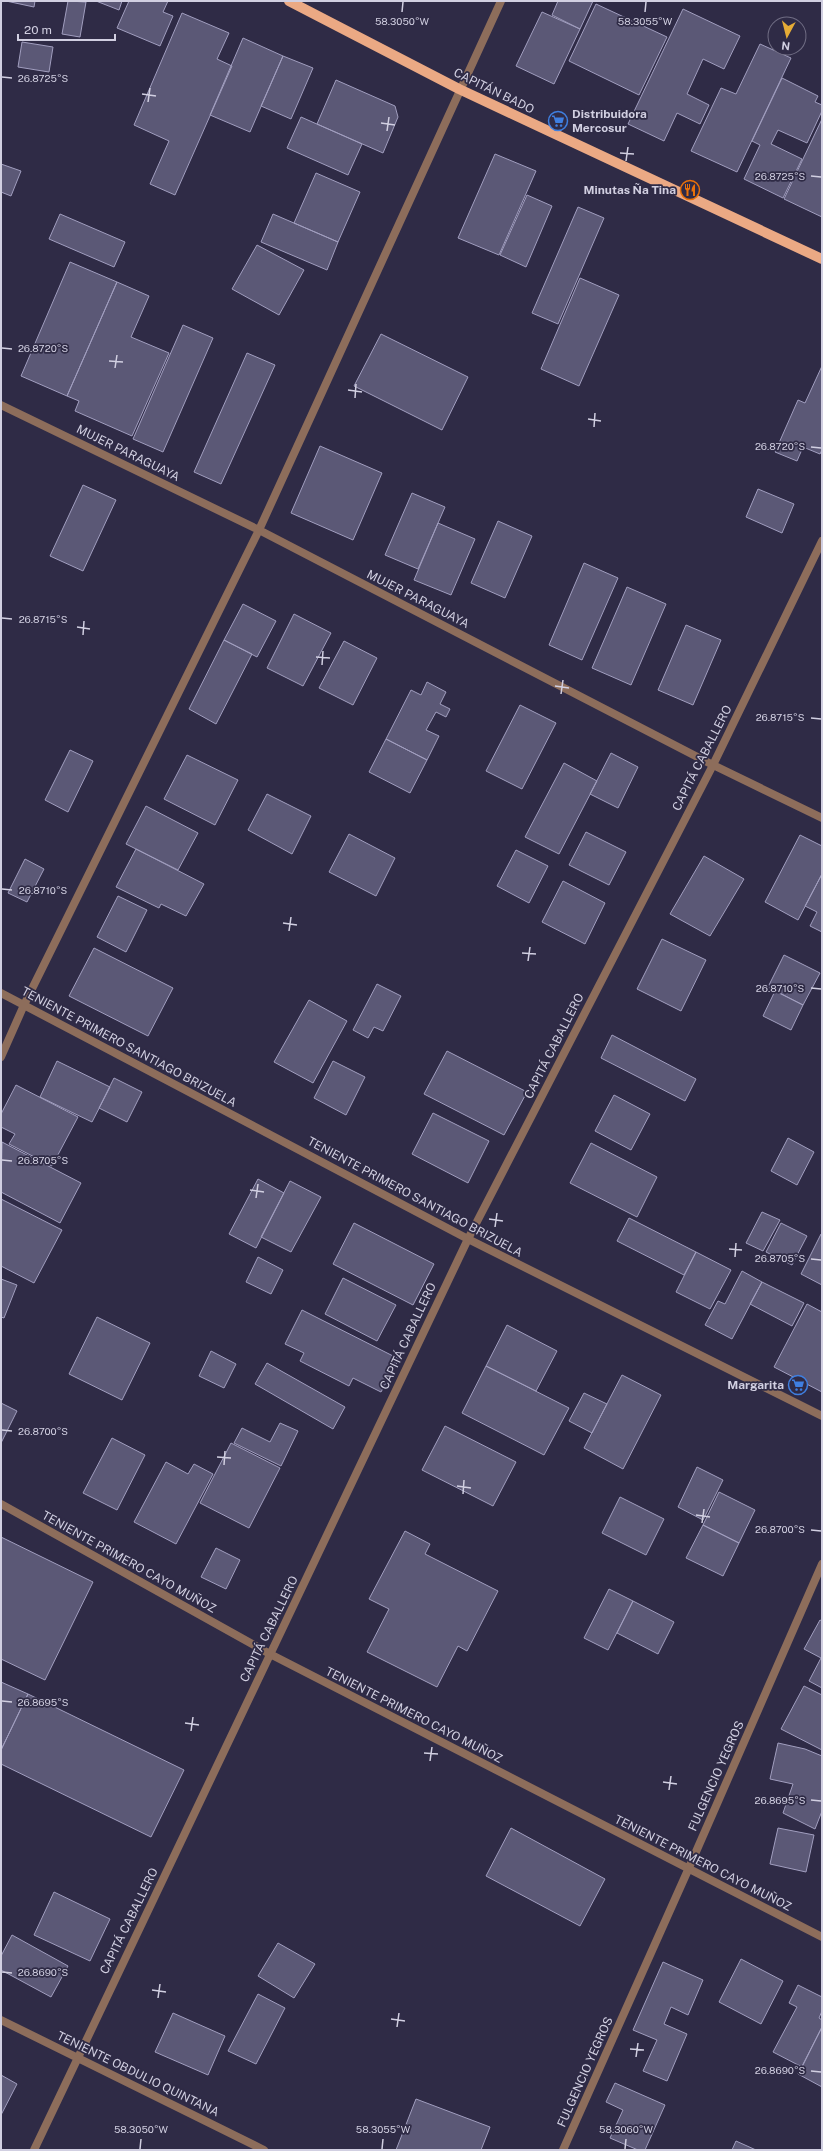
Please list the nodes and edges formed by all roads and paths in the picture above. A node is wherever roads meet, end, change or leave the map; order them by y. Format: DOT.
graph roads {
  1 [pos="289,1"];
  2 [pos="501,1"];
  3 [pos="459,89"];
  4 [pos="822,259"];
  5 [pos="1,405"];
  6 [pos="259,530"];
  7 [pos="822,541"];
  8 [pos="713,764"];
  9 [pos="822,818"];
  10 [pos="1,994"];
  11 [pos="24,1005"];
  12 [pos="1,1057"];
  13 [pos="468,1240"];
  14 [pos="822,1416"];
  15 [pos="1,1504"];
  16 [pos="822,1564"];
  17 [pos="270,1654"];
  18 [pos="688,1870"];
  19 [pos="822,1937"];
  20 [pos="1,2020"];
  21 [pos="77,2058"];
  22 [pos="34,2150"];
  23 [pos="264,2150"];
  24 [pos="563,2150"];
  1 -- 3 [label="main road, CAPITÁN BADO"];
  2 -- 3 [label="street"];
  3 -- 4 [label="main road, CAPITÁN BADO"];
  3 -- 6 [label="street"];
  5 -- 6 [label="street, MUJER PARAGUAYA"];
  6 -- 8 [label="street, MUJER PARAGUAYA"];
  6 -- 11 [label="street"];
  7 -- 8 [label="street, CAPITÁ CABALLERO"];
  8 -- 9 [label="street, MUJER PARAGUAYA"];
  8 -- 13 [label="street, CAPITÁ CABALLERO"];
  10 -- 11 [label="street, TENIENTE PRIMERO SANTIAGO BRIZUELA"];
  11 -- 12 [label="street"];
  11 -- 13 [label="street, TENIENTE PRIMERO SANTIAGO BRIZUELA"];
  13 -- 14 [label="street, TENIENTE PRIMERO SANTIAGO BRIZUELA"];
  13 -- 17 [label="street, CAPITÁ CABALLERO"];
  15 -- 17 [label="street, TENIENTE PRIMERO CAYO MUÑOZ"];
  16 -- 18 [label="street, FULGENCIO YEGROS"];
  17 -- 18 [label="street, TENIENTE PRIMERO CAYO MUÑOZ"];
  17 -- 21 [label="street, CAPITÁ CABALLERO"];
  18 -- 19 [label="street, TENIENTE PRIMERO CAYO MUÑOZ"];
  18 -- 24 [label="street, FULGENCIO YEGROS"];
  20 -- 21 [label="street, TENIENTE OBDULIO QUINTANA"];
  21 -- 22 [label="street, CAPITÁ CABALLERO"];
  21 -- 23 [label="street, TENIENTE OBDULIO QUINTANA"];
}
